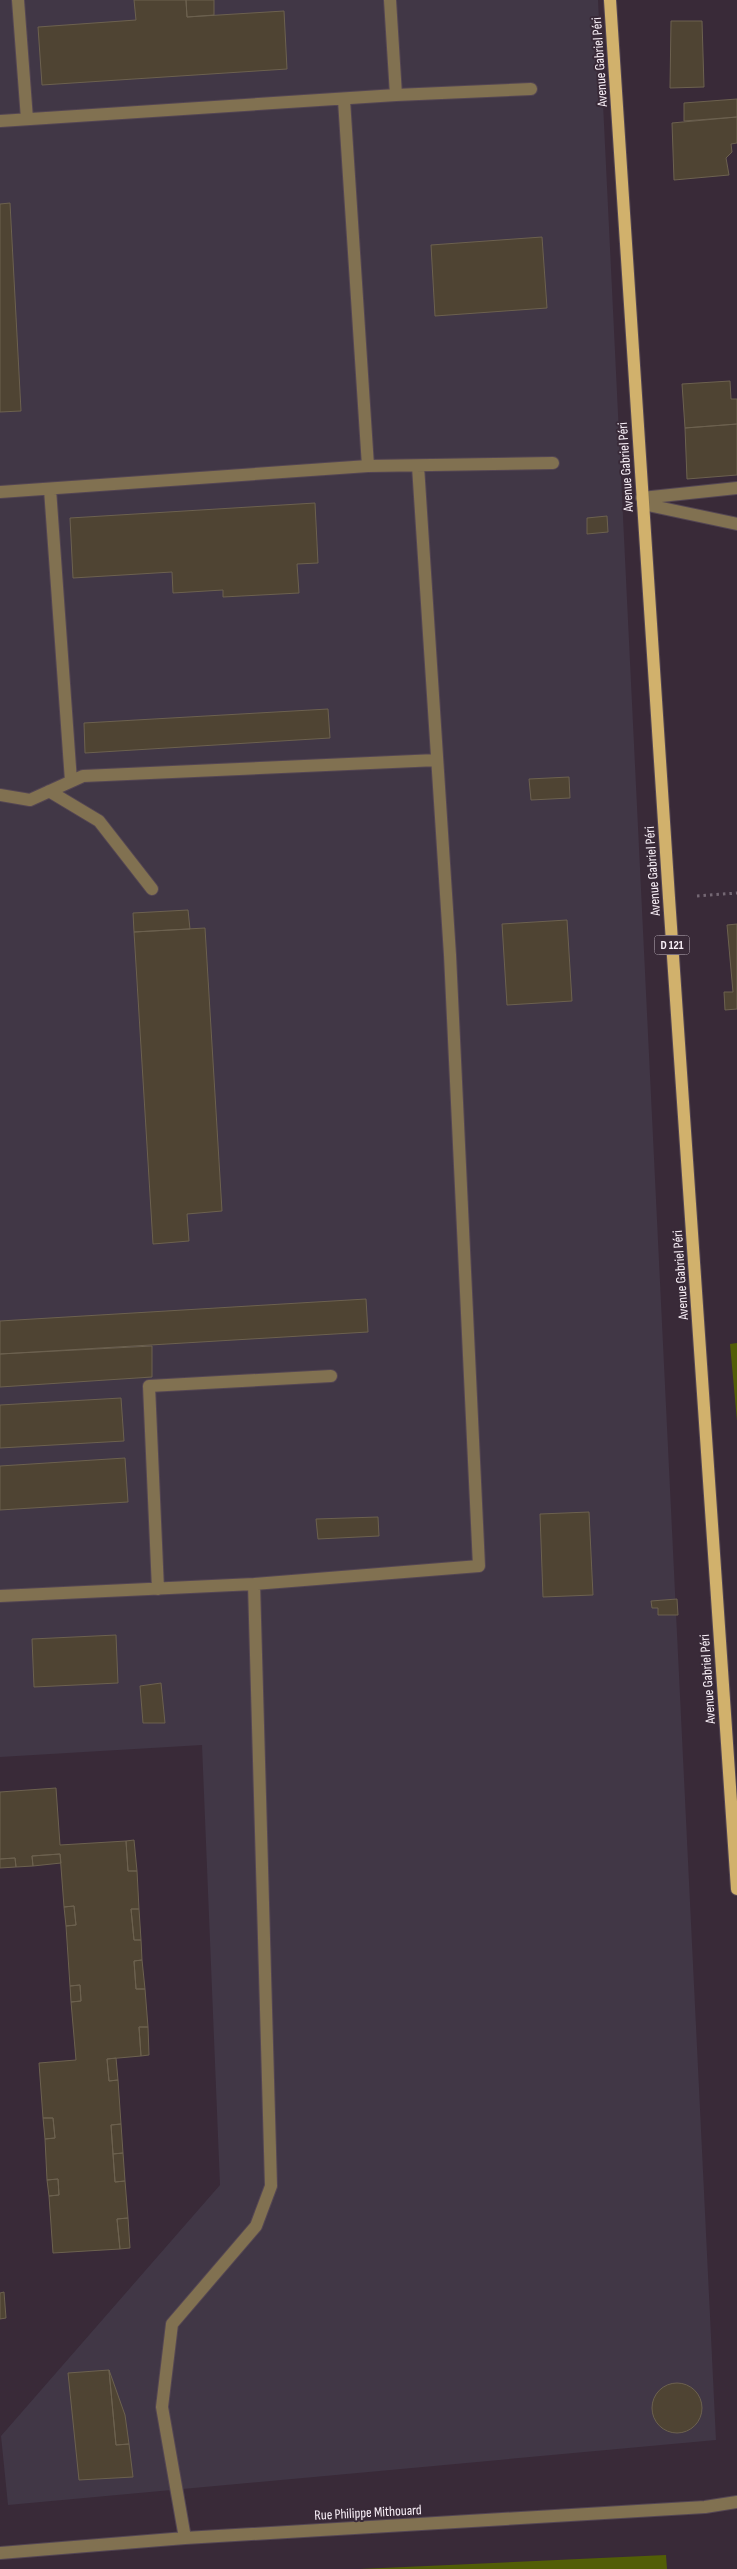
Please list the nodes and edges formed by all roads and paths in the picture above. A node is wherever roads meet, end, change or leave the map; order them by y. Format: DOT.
graph roads {
  1 [pos="18,0"];
  2 [pos="390,0"];
  3 [pos="610,0"];
  4 [pos="531,89"];
  5 [pos="396,95"];
  6 [pos="344,100"];
  7 [pos="27,119"];
  8 [pos="0,121"];
  9 [pos="553,463"];
  10 [pos="368,466"];
  11 [pos="418,466"];
  12 [pos="50,488"];
  13 [pos="737,488"];
  14 [pos="0,492"];
  15 [pos="643,501"];
  16 [pos="737,524"];
  17 [pos="437,760"];
  18 [pos="71,781"];
  19 [pos="48,791"];
  20 [pos="0,795"];
  21 [pos="152,889"];
  22 [pos="737,893"];
  23 [pos="669,898"];
  24 [pos="331,1376"];
  25 [pos="254,1584"];
  26 [pos="158,1589"];
  27 [pos="0,1596"];
  28 [pos="737,1889"];
  29 [pos="737,2502"];
  30 [pos="185,2538"];
  31 [pos="0,2553"];
  1 -- 7 [label="street"];
  2 -- 5 [label="street"];
  3 -- 15 [label="main road, Avenue Gabriel Péri / D 121"];
  4 -- 5 [label="street"];
  5 -- 6 [label="street"];
  6 -- 7 [label="street"];
  6 -- 10 [label="street"];
  7 -- 8 [label="street"];
  9 -- 11 [label="street"];
  10 -- 11 [label="street"];
  10 -- 12 [label="street"];
  11 -- 17 [label="street"];
  12 -- 14 [label="street"];
  12 -- 18 [label="street"];
  13 -- 15 [label="street"];
  15 -- 16 [label="street"];
  15 -- 23 [label="main road, Avenue Gabriel Péri / D 121"];
  17 -- 18 [label="street"];
  17 -- 25 [label="street"];
  18 -- 19 [label="street"];
  19 -- 20 [label="street"];
  19 -- 21 [label="street"];
  22 -- 23 [label="path"];
  23 -- 28 [label="main road, Avenue Gabriel Péri / D 121"];
  24 -- 26 [label="street"];
  25 -- 26 [label="street"];
  25 -- 30 [label="street"];
  26 -- 27 [label="street"];
  29 -- 30 [label="street, Rue Philippe Mithouard"];
  30 -- 31 [label="street, Rue Philippe Mithouard"];
}
